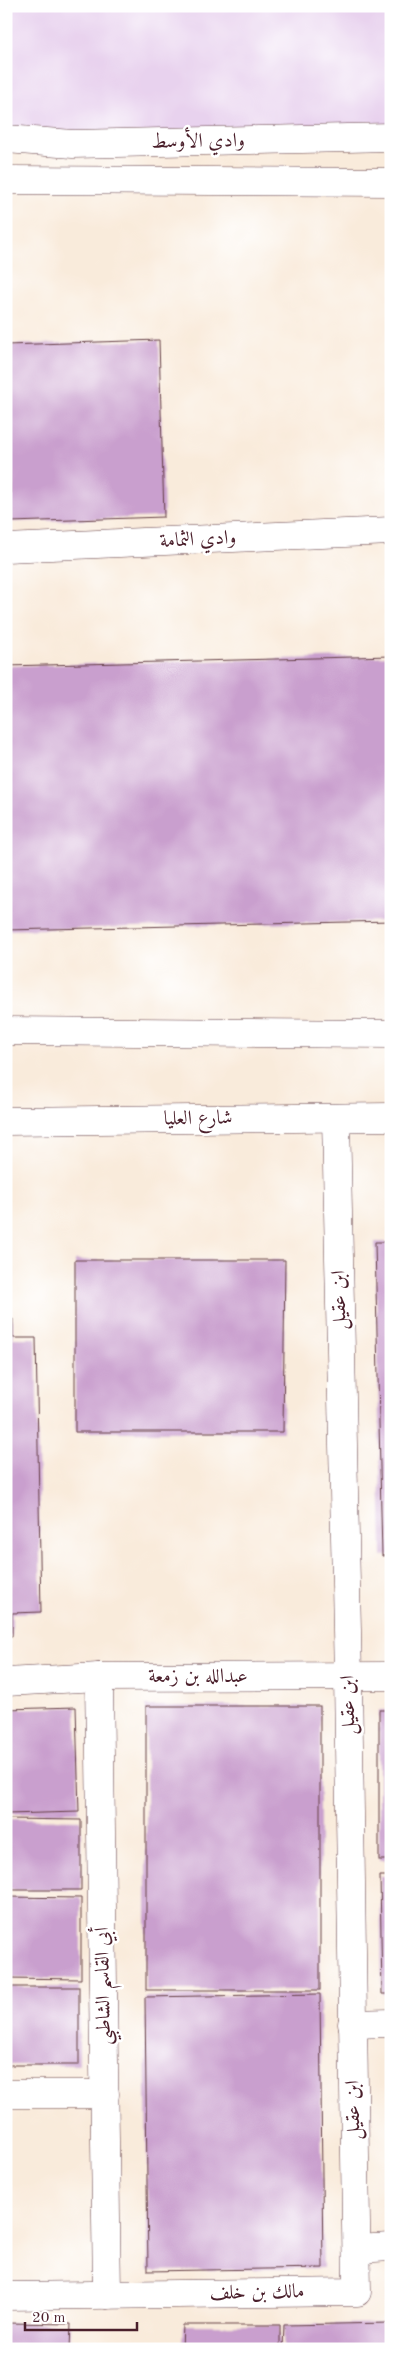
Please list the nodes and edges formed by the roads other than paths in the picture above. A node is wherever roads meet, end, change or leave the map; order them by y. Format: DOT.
graph roads {
  1 [pos="391,138"];
  2 [pos="6,139"];
  3 [pos="6,180"];
  4 [pos="391,182"];
  5 [pos="391,531"];
  6 [pos="6,548"];
  7 [pos="6,1032"];
  8 [pos="391,1034"];
  9 [pos="391,1117"];
  10 [pos="336,1118"];
  11 [pos="6,1121"];
  12 [pos="391,1676"];
  13 [pos="99,1677"];
  14 [pos="348,1677"];
  15 [pos="6,1682"];
  16 [pos="391,2023"];
  17 [pos="352,2024"];
  18 [pos="6,2094"];
  19 [pos="105,2094"];
  20 [pos="391,2247"];
  21 [pos="356,2249"];
  22 [pos="357,2292"];
  23 [pos="107,2294"];
  24 [pos="6,2296"];
  1 -- 2 [label="street, وادي الأوسط"];
  3 -- 4 [label="street, وادي الأوسط"];
  5 -- 6 [label="street, وادي الثمامة"];
  7 -- 8 [label="street"];
  9 -- 10 [label="street, شارع العليا"];
  10 -- 11 [label="street, شارع العليا"];
  10 -- 14 [label="street, ابن عقيل"];
  12 -- 14 [label="street, عبدالله بن زمعة"];
  13 -- 14 [label="street, عبدالله بن زمعة"];
  13 -- 15 [label="street, عبدالله بن زمعة"];
  13 -- 19 [label="street, أبي القاسم الشاطبي"];
  14 -- 17 [label="street, ابن عقيل"];
  16 -- 17 [label="street"];
  17 -- 21 [label="street, ابن عقيل"];
  18 -- 19 [label="street"];
  19 -- 23 [label="street, أبي القاسم الشاطبي"];
  20 -- 21 [label="street"];
  21 -- 22 [label="street, ابن عقيل"];
  22 -- 23 [label="street, مالك بن خلف"];
  23 -- 24 [label="street, مالك بن خلف"];
}
